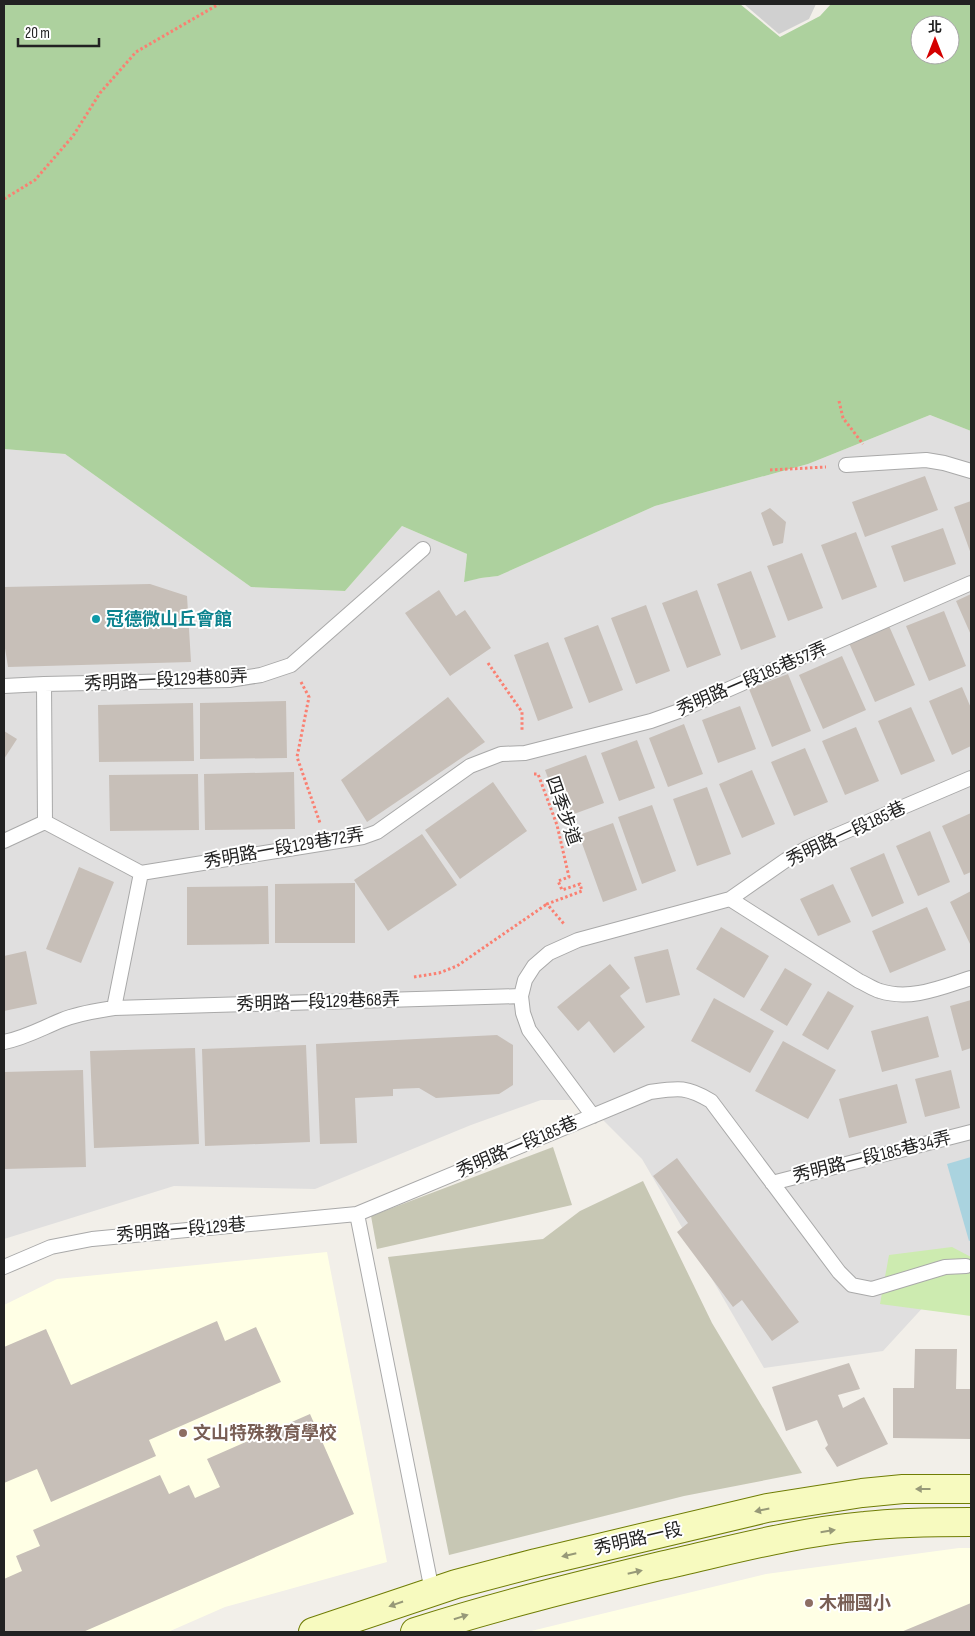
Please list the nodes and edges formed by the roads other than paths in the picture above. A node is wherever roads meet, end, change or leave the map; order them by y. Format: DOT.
graph roads {
  1 [pos="846,465"];
  2 [pos="971,471"];
  3 [pos="423,549"];
  4 [pos="971,583"];
  5 [pos="44,684"];
  6 [pos="4,686"];
  7 [pos="524,753"];
  8 [pos="971,778"];
  9 [pos="45,822"];
  10 [pos="4,842"];
  11 [pos="141,873"];
  12 [pos="730,899"];
  13 [pos="971,978"];
  14 [pos="521,996"];
  15 [pos="114,1008"];
  16 [pos="4,1042"];
  17 [pos="593,1116"];
  18 [pos="971,1132"];
  19 [pos="772,1183"];
  20 [pos="357,1214"];
  21 [pos="5,1263"];
  22 [pos="966,1266"];
  23 [pos="971,1489"];
  24 [pos="971,1522"];
  25 [pos="432,1591"];
  26 [pos="313,1632"];
  27 [pos="415,1632"];
  1 -- 2 [label="lane"];
  3 -- 5 [label="lane, 秀明路一段129巷80弄"];
  4 -- 7 [label="lane, 秀明路一段185巷57弄"];
  5 -- 6 [label="lane"];
  5 -- 9 [label="lane"];
  7 -- 11 [label="lane, 秀明路一段129巷72弄"];
  8 -- 12 [label="lane, 秀明路一段185巷"];
  9 -- 10 [label="lane"];
  9 -- 11 [label="lane"];
  11 -- 15 [label="lane"];
  12 -- 13 [label="lane"];
  12 -- 14 [label="lane, 秀明路一段185巷"];
  14 -- 15 [label="lane, 秀明路一段129巷68弄"];
  14 -- 17 [label="lane, 秀明路一段185巷"];
  15 -- 16 [label="lane"];
  17 -- 19 [label="lane, 秀明路一段185巷34弄"];
  17 -- 20 [label="lane, 秀明路一段185巷"];
  18 -- 19 [label="lane, 秀明路一段185巷34弄"];
  19 -- 22 [label="lane, 秀明路一段185巷34弄"];
  20 -- 21 [label="lane, 秀明路一段129巷"];
  20 -- 25 [label="lane"];
  23 -- 25 [label="main road, 秀明路一段, one-way"];
  27 -- 24 [label="main road, 秀明路一段, one-way"];
  25 -- 26 [label="main road, 秀明路一段, one-way"];
}
